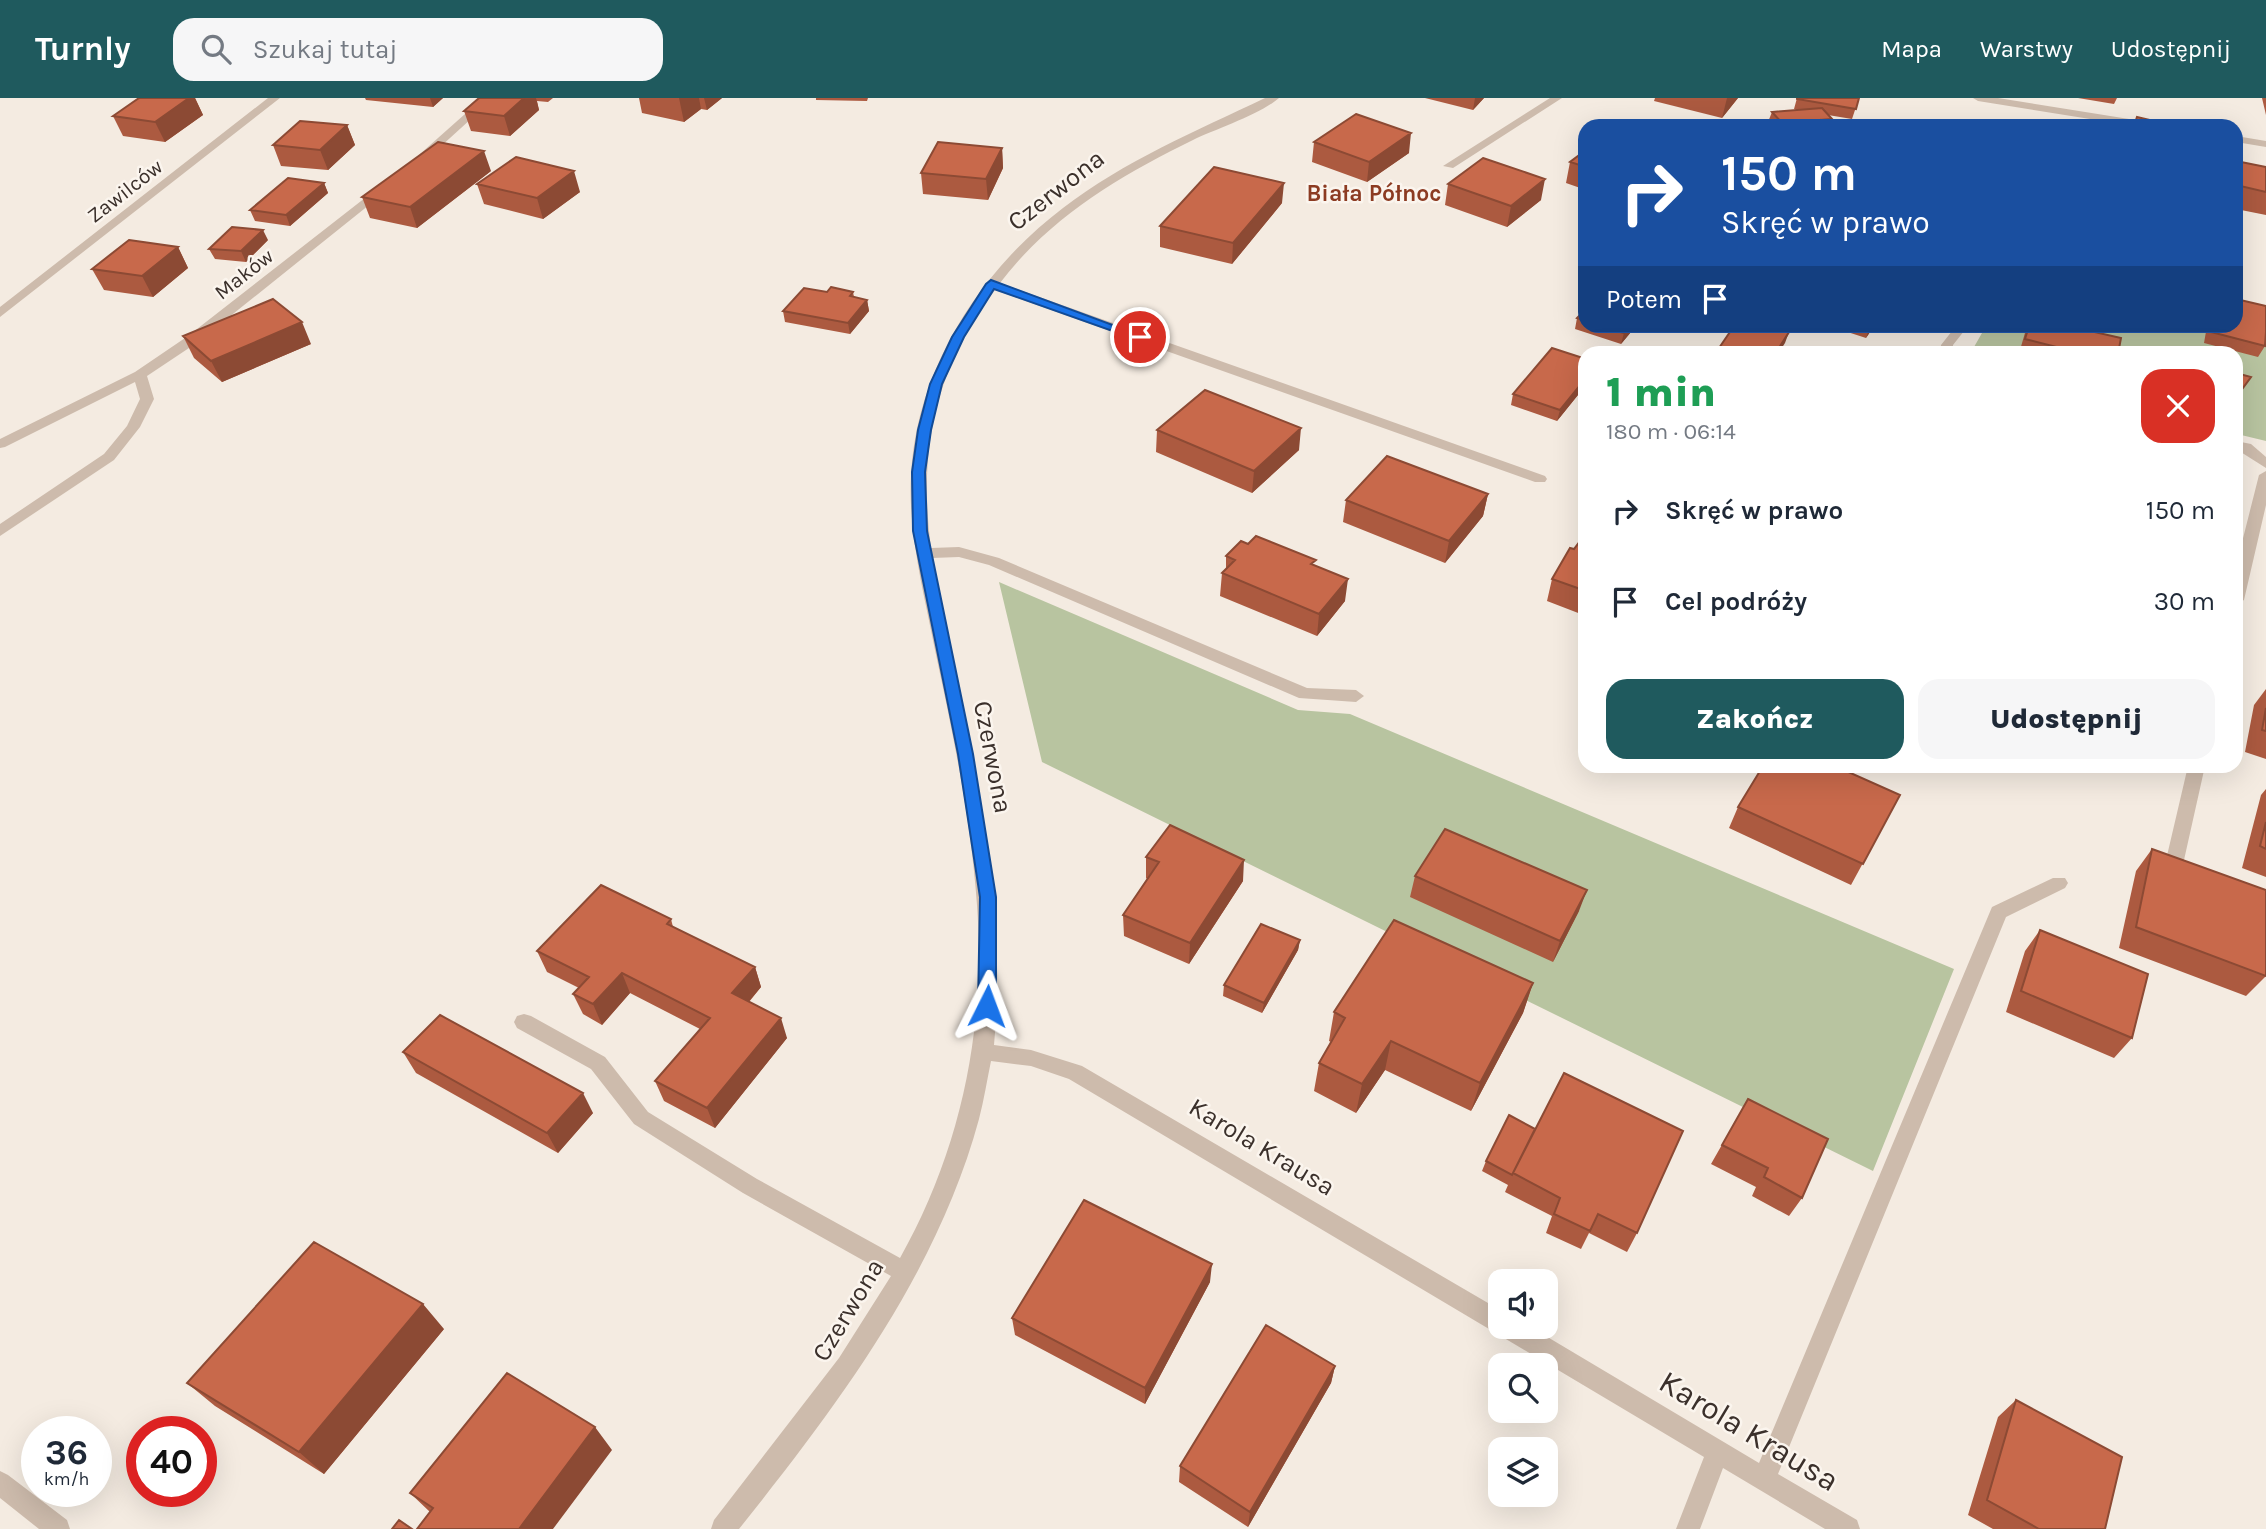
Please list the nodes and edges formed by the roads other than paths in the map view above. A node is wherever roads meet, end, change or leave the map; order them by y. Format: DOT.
graph roads {
  1 [pos="275,98"];
  2 [pos="489,98"];
  3 [pos="1274,98"];
  4 [pos="1557,98"];
  5 [pos="1978,98"];
  6 [pos="2085,119"];
  7 [pos="2243,140"];
  8 [pos="2266,144"];
  9 [pos="415,163"];
  10 [pos="1449,166"];
  11 [pos="394,180"];
  12 [pos="991,284"];
  13 [pos="0,313"];
  14 [pos="140,375"];
  15 [pos="0,444"];
  16 [pos="2243,446"];
  17 [pos="2266,464"];
  18 [pos="2266,475"];
  19 [pos="1540,478"];
  20 [pos="0,531"];
  21 [pos="924,553"];
  22 [pos="2243,571"];
  23 [pos="1356,695"];
  24 [pos="2195,773"];
  25 [pos="2175,860"];
  26 [pos="2059,883"];
  27 [pos="524,1022"];
  28 [pos="983,1052"];
  29 [pos="905,1272"];
  30 [pos="1488,1315"];
  31 [pos="1529,1339"];
  32 [pos="1718,1451"];
  33 [pos="1764,1479"];
  34 [pos="0,1483"];
  35 [pos="58,1529"];
  36 [pos="723,1529"];
  37 [pos="1688,1529"];
  38 [pos="1848,1529"];
  1 -- 13 [label="street, Zawilców"];
  2 -- 9 [label="street"];
  3 -- 12 [label="street, Czerwona"];
  4 -- 10 [label="street"];
  5 -- 6 [label="street"];
  7 -- 8 [label="street"];
  11 -- 14 [label="street, Maków"];
  12 -- 19 [label="street"];
  12 -- 21 [label="street, Czerwona"];
  14 -- 15 [label="street, Maków"];
  14 -- 20 [label="street"];
  16 -- 17 [label="street"];
  18 -- 22 [label="street"];
  21 -- 23 [label="street"];
  21 -- 28 [label="street, Czerwona"];
  24 -- 25 [label="street"];
  26 -- 33 [label="street"];
  27 -- 29 [label="street"];
  28 -- 29 [label="street, Czerwona"];
  28 -- 30 [label="street, Karola Krausa"];
  29 -- 36 [label="street, Czerwona"];
  31 -- 32 [label="street, Karola Krausa"];
  32 -- 33 [label="street, Karola Krausa"];
  32 -- 37 [label="street"];
  33 -- 38 [label="street, Karola Krausa"];
  34 -- 35 [label="street"];
}
